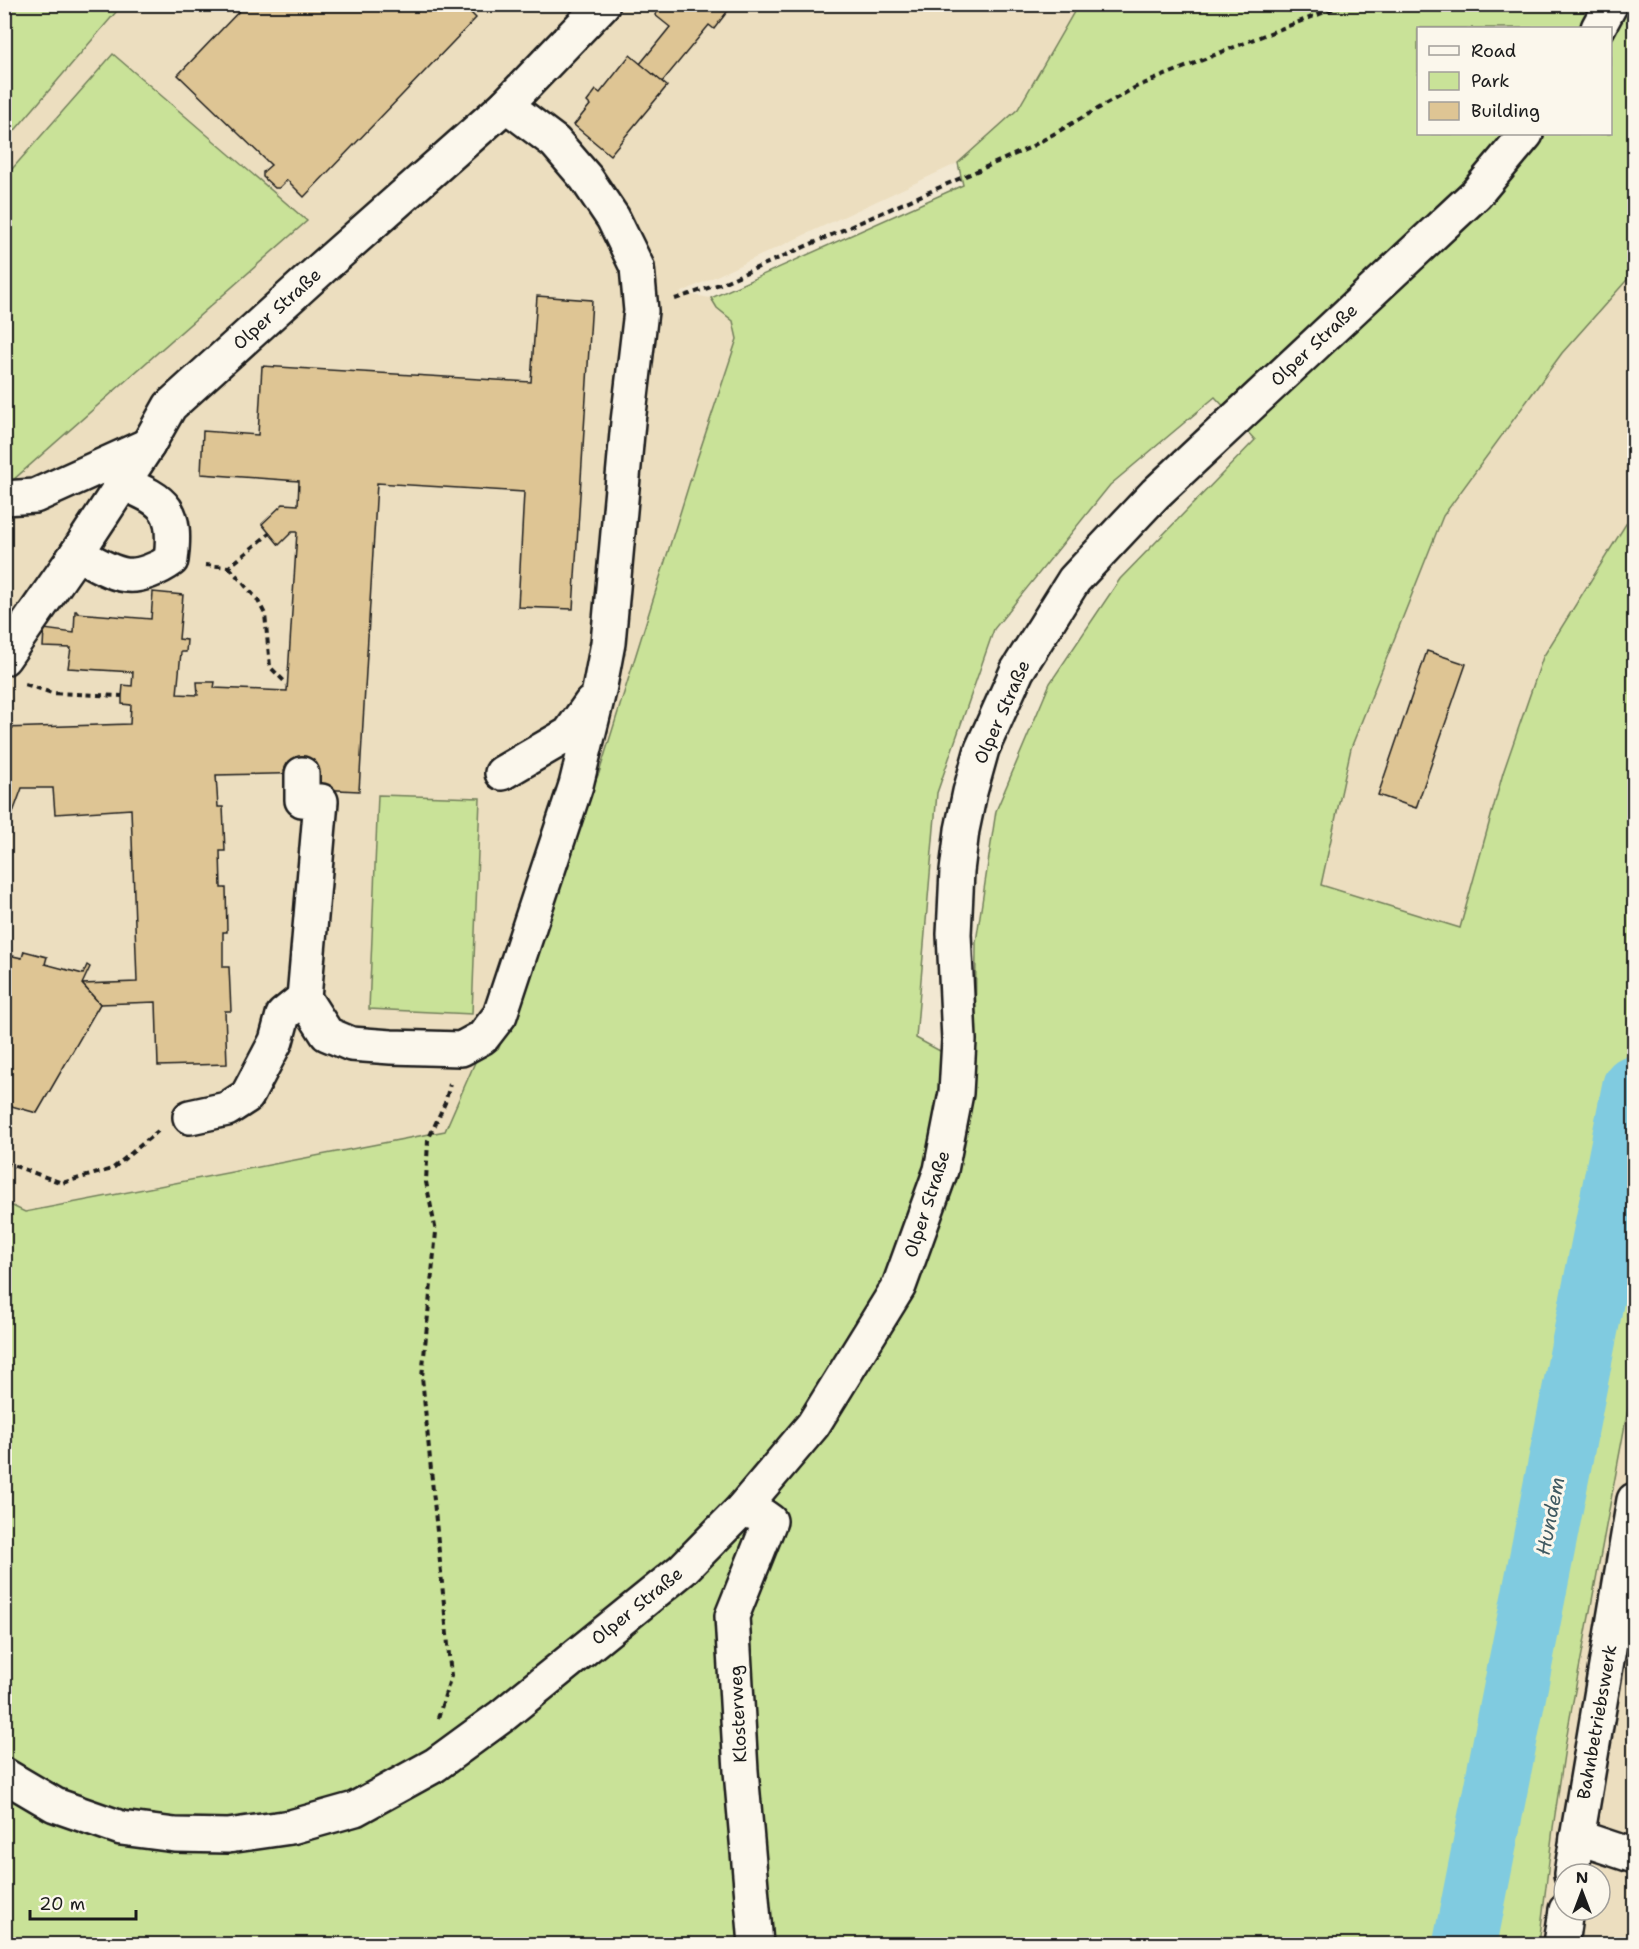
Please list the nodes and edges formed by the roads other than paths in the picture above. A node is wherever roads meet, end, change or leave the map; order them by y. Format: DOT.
graph roads {
  1 [pos="603,4"];
  2 [pos="1611,4"];
  3 [pos="1599,27"];
  4 [pos="506,105"];
  5 [pos="1525,135"];
  6 [pos="148,445"];
  7 [pos="122,483"];
  8 [pos="4,498"];
  9 [pos="77,553"];
  10 [pos="14,671"];
  11 [pos="599,691"];
  12 [pos="502,773"];
  13 [pos="302,774"];
  14 [pos="304,998"];
  15 [pos="190,1117"];
  16 [pos="1635,1500"];
  17 [pos="742,1509"];
  18 [pos="4,1775"];
  19 [pos="1577,1837"];
  20 [pos="1635,1856"];
  21 [pos="1573,1862"];
  22 [pos="1564,1922"];
  23 [pos="756,1944"];
  24 [pos="1561,1944"];
  1 -- 4 [label="main road, Olper Straße"];
  2 -- 3 [label="main road"];
  4 -- 6 [label="main road, Olper Straße"];
  4 -- 11 [label="main road"];
  5 -- 17 [label="main road, Olper Straße"];
  6 -- 7 [label="main road, Olper Straße"];
  6 -- 8 [label="main road"];
  7 -- 9 [label="main road, Olper Straße"];
  7 -- 9 [label="main road"];
  9 -- 10 [label="main road, Olper Straße"];
  11 -- 12 [label="main road"];
  11 -- 14 [label="main road"];
  13 -- 14 [label="main road"];
  14 -- 15 [label="main road"];
  16 -- 19 [label="main road, Bahnbetriebswerk"];
  17 -- 18 [label="main road, Olper Straße"];
  17 -- 23 [label="main road, Klosterweg"];
  19 -- 20 [label="main road"];
  19 -- 21 [label="main road, Bahnbetriebswerk"];
  22 -- 24 [label="main road"];
}
